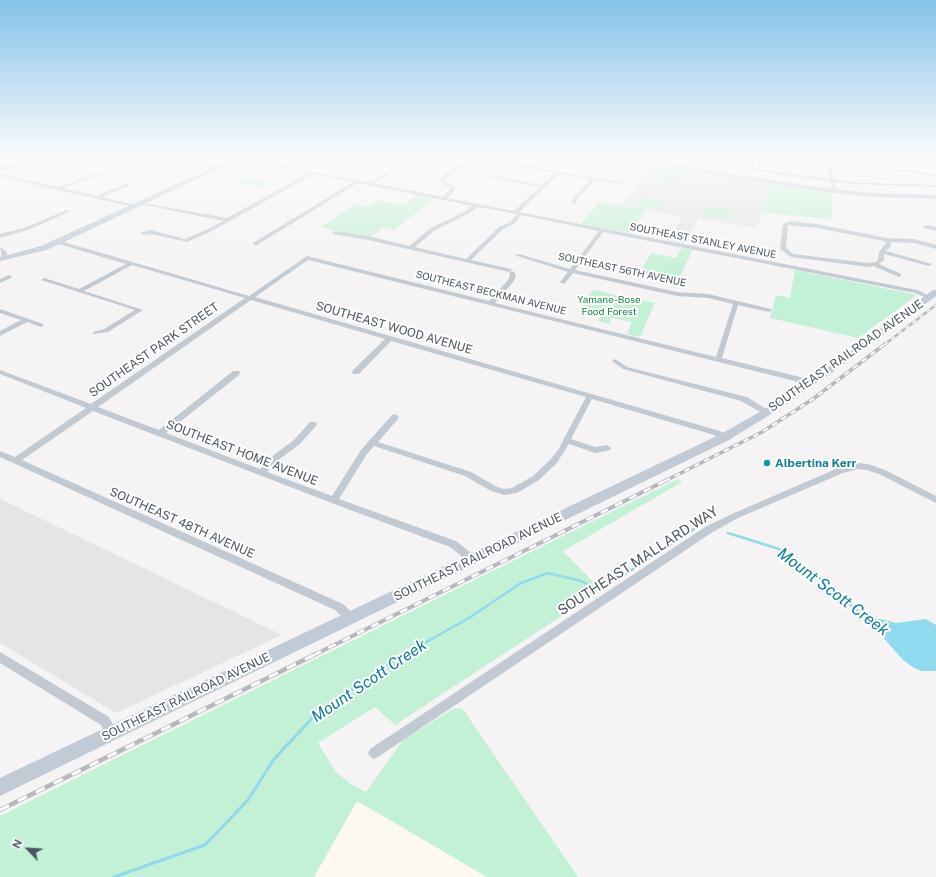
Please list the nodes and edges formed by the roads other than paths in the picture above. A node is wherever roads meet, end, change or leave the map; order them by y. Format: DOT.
graph roads {
  1 [pos="92,197"];
  2 [pos="153,197"];
  3 [pos="270,197"];
  4 [pos="332,197"];
  5 [pos="433,197"];
  6 [pos="445,197"];
  7 [pos="533,197"];
  8 [pos="577,197"];
  9 [pos="97,198"];
  10 [pos="443,199"];
  11 [pos="140,203"];
  12 [pos="574,203"];
  13 [pos="476,205"];
  14 [pos="133,206"];
  15 [pos="69,211"];
  16 [pos="518,214"];
  17 [pos="228,220"];
  18 [pos="926,226"];
  19 [pos="602,230"];
  20 [pos="936,230"];
  21 [pos="143,233"];
  22 [pos="335,233"];
  23 [pos="0,236"];
  24 [pos="886,240"];
  25 [pos="57,242"];
  26 [pos="255,244"];
  27 [pos="936,247"];
  28 [pos="410,248"];
  29 [pos="0,250"];
  30 [pos="882,252"];
  31 [pos="517,255"];
  32 [pos="796,256"];
  33 [pos="2,258"];
  34 [pos="307,258"];
  35 [pos="467,261"];
  36 [pos="847,263"];
  37 [pos="130,264"];
  38 [pos="874,264"];
  39 [pos="929,264"];
  40 [pos="793,268"];
  41 [pos="571,271"];
  42 [pos="899,275"];
  43 [pos="9,277"];
  44 [pos="846,278"];
  45 [pos="44,280"];
  46 [pos="0,281"];
  47 [pos="563,282"];
  48 [pos="79,291"];
  49 [pos="933,294"];
  50 [pos="249,298"];
  51 [pos="492,303"];
  52 [pos="736,303"];
  53 [pos="769,310"];
  54 [pos="0,311"];
  55 [pos="26,320"];
  56 [pos="41,325"];
  57 [pos="95,333"];
  58 [pos="0,334"];
  59 [pos="390,338"];
  60 [pos="718,360"];
  61 [pos="615,361"];
  62 [pos="0,372"];
  63 [pos="356,372"];
  64 [pos="236,373"];
  65 [pos="808,385"];
  66 [pos="590,396"];
  67 [pos="92,408"];
  68 [pos="767,412"];
  69 [pos="395,417"];
  70 [pos="313,424"];
  71 [pos="160,434"];
  72 [pos="725,437"];
  73 [pos="567,441"];
  74 [pos="373,442"];
  75 [pos="607,448"];
  76 [pos="0,454"];
  77 [pos="15,461"];
  78 [pos="262,472"];
  79 [pos="334,500"];
  80 [pos="936,500"];
  81 [pos="473,560"];
  82 [pos="351,618"];
  83 [pos="0,657"];
  84 [pos="111,733"];
  85 [pos="374,753"];
  86 [pos="0,787"];
  1 -- 9 [label="street"];
  2 -- 11 [label="street"];
  3 -- 17 [label="street"];
  4 -- 26 [label="street"];
  5 -- 10 [label="street, SOUTHEAST STANLEY AVENUE"];
  6 -- 10 [label="street"];
  7 -- 16 [label="street"];
  8 -- 12 [label="street"];
  9 -- 14 [label="street"];
  10 -- 13 [label="street, SOUTHEAST STANLEY AVENUE"];
  11 -- 14 [label="street"];
  11 -- 17 [label="street"];
  13 -- 16 [label="street, SOUTHEAST STANLEY AVENUE"];
  13 -- 28 [label="street"];
  14 -- 25 [label="street"];
  15 -- 23 [label="street"];
  16 -- 19 [label="street, SOUTHEAST STANLEY AVENUE"];
  16 -- 35 [label="street"];
  17 -- 21 [label="street"];
  18 -- 20 [label="street"];
  19 -- 40 [label="street, SOUTHEAST STANLEY AVENUE"];
  19 -- 41 [label="street"];
  22 -- 28 [label="street"];
  24 -- 27 [label="street"];
  24 -- 30 [label="street"];
  24 -- 32 [label="street"];
  25 -- 33 [label="street"];
  25 -- 37 [label="street, SOUTHEAST WOOD AVENUE"];
  28 -- 35 [label="street"];
  29 -- 33 [label="street"];
  30 -- 38 [label="street"];
  30 -- 39 [label="street"];
  31 -- 41 [label="street, SOUTHEAST 56TH AVENUE"];
  32 -- 36 [label="street"];
  32 -- 40 [label="street"];
  34 -- 50 [label="street, SOUTHEAST PARK STREET"];
  34 -- 51 [label="street, SOUTHEAST BECKMAN AVENUE"];
  35 -- 51 [label="street"];
  36 -- 38 [label="street"];
  36 -- 44 [label="street"];
  37 -- 48 [label="street"];
  37 -- 50 [label="street, SOUTHEAST WOOD AVENUE"];
  38 -- 42 [label="street"];
  40 -- 44 [label="street, SOUTHEAST STANLEY AVENUE"];
  41 -- 47 [label="street"];
  41 -- 52 [label="street, SOUTHEAST 56TH AVENUE"];
  43 -- 46 [label="street"];
  44 -- 49 [label="street, SOUTHEAST STANLEY AVENUE"];
  45 -- 48 [label="street"];
  48 -- 57 [label="street"];
  49 -- 65 [label="street, SOUTHEAST RAILROAD AVENUE"];
  50 -- 59 [label="street, SOUTHEAST WOOD AVENUE"];
  50 -- 67 [label="street, SOUTHEAST PARK STREET"];
  51 -- 60 [label="street, SOUTHEAST BECKMAN AVENUE"];
  52 -- 53 [label="street, SOUTHEAST 56TH AVENUE"];
  52 -- 60 [label="street"];
  54 -- 55 [label="street"];
  55 -- 56 [label="street"];
  55 -- 58 [label="street"];
  59 -- 63 [label="street"];
  59 -- 66 [label="street, SOUTHEAST WOOD AVENUE"];
  60 -- 65 [label="street, SOUTHEAST BECKMAN AVENUE"];
  61 -- 68 [label="street"];
  62 -- 67 [label="street, SOUTHEAST HOME AVENUE"];
  64 -- 71 [label="street"];
  65 -- 68 [label="street, SOUTHEAST RAILROAD AVENUE"];
  66 -- 72 [label="street, SOUTHEAST WOOD AVENUE"];
  66 -- 73 [label="street"];
  67 -- 71 [label="street, SOUTHEAST HOME AVENUE"];
  67 -- 77 [label="street, SOUTHEAST PARK STREET"];
  68 -- 72 [label="street, SOUTHEAST RAILROAD AVENUE"];
  69 -- 74 [label="street"];
  70 -- 78 [label="street"];
  71 -- 78 [label="street, SOUTHEAST HOME AVENUE"];
  72 -- 81 [label="street, SOUTHEAST RAILROAD AVENUE"];
  73 -- 74 [label="street"];
  73 -- 75 [label="street"];
  74 -- 79 [label="street"];
  76 -- 77 [label="street, SOUTHEAST 48TH AVENUE"];
  77 -- 82 [label="street, SOUTHEAST 48TH AVENUE"];
  78 -- 79 [label="street, SOUTHEAST HOME AVENUE"];
  79 -- 81 [label="street, SOUTHEAST HOME AVENUE"];
  80 -- 85 [label="street, SOUTHEAST MALLARD WAY"];
  81 -- 82 [label="street, SOUTHEAST RAILROAD AVENUE"];
  82 -- 84 [label="street, SOUTHEAST RAILROAD AVENUE"];
  83 -- 84 [label="street"];
  84 -- 86 [label="street, SOUTHEAST RAILROAD AVENUE"];
}
